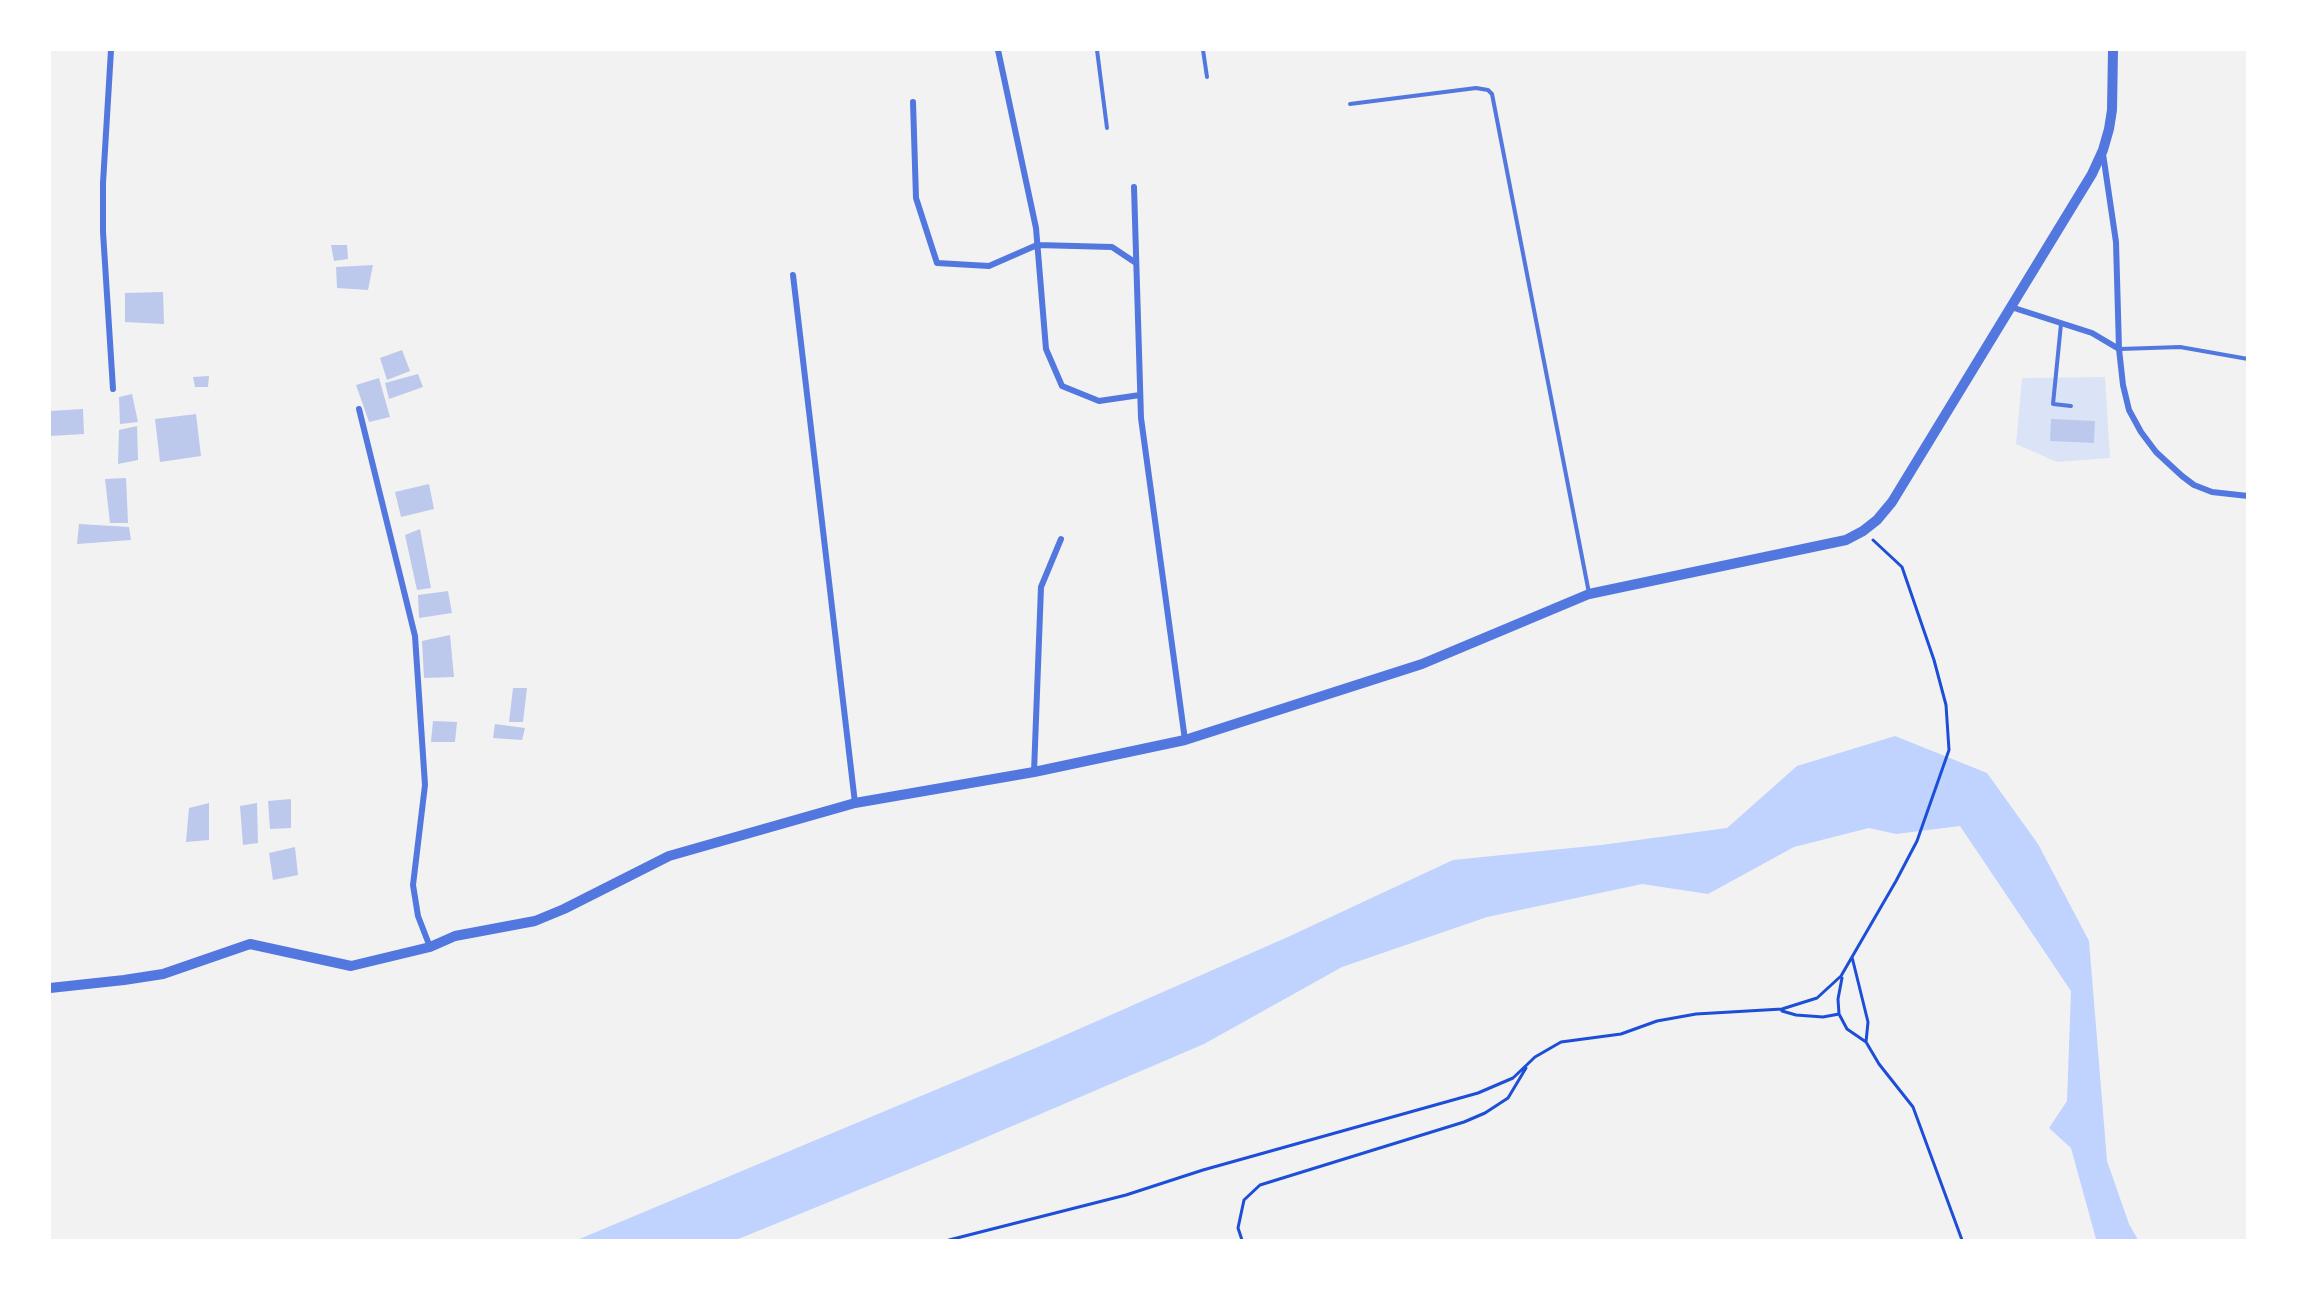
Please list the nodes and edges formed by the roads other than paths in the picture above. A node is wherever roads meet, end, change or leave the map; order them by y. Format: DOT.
graph roads {
  1 [pos="111,50"];
  2 [pos="998,50"];
  3 [pos="1097,50"];
  4 [pos="1203,50"];
  5 [pos="2113,50"];
  6 [pos="1207,77"];
  7 [pos="914,102"];
  8 [pos="1350,104"];
  9 [pos="1107,128"];
  10 [pos="2103,150"];
  11 [pos="1134,187"];
  12 [pos="1037,245"];
  13 [pos="1136,263"];
  14 [pos="793,275"];
  15 [pos="2011,307"];
  16 [pos="2061,323"];
  17 [pos="2119,349"];
  18 [pos="2247,359"];
  19 [pos="112,389"];
  20 [pos="1140,396"];
  21 [pos="2071,406"];
  22 [pos="359,409"];
  23 [pos="2247,496"];
  24 [pos="1061,539"];
  25 [pos="1589,594"];
  26 [pos="1185,740"];
  27 [pos="1034,772"];
  28 [pos="855,803"];
  29 [pos="430,947"];
  30 [pos="50,988"];
  1 -- 19 [label="street"];
  2 -- 12 [label="street"];
  3 -- 9 [label="lane"];
  4 -- 6 [label="lane"];
  5 -- 10 [label="street"];
  7 -- 12 [label="street"];
  8 -- 25 [label="lane"];
  10 -- 15 [label="street"];
  10 -- 17 [label="street"];
  11 -- 13 [label="street"];
  12 -- 13 [label="street"];
  12 -- 20 [label="street"];
  13 -- 20 [label="street"];
  14 -- 28 [label="street"];
  15 -- 16 [label="street"];
  15 -- 25 [label="street"];
  16 -- 17 [label="street"];
  16 -- 21 [label="lane"];
  17 -- 18 [label="lane"];
  17 -- 23 [label="street"];
  20 -- 26 [label="street"];
  22 -- 29 [label="street"];
  24 -- 27 [label="street"];
  25 -- 26 [label="street"];
  26 -- 27 [label="street"];
  27 -- 28 [label="street"];
  28 -- 29 [label="street"];
  29 -- 30 [label="street"];
}
